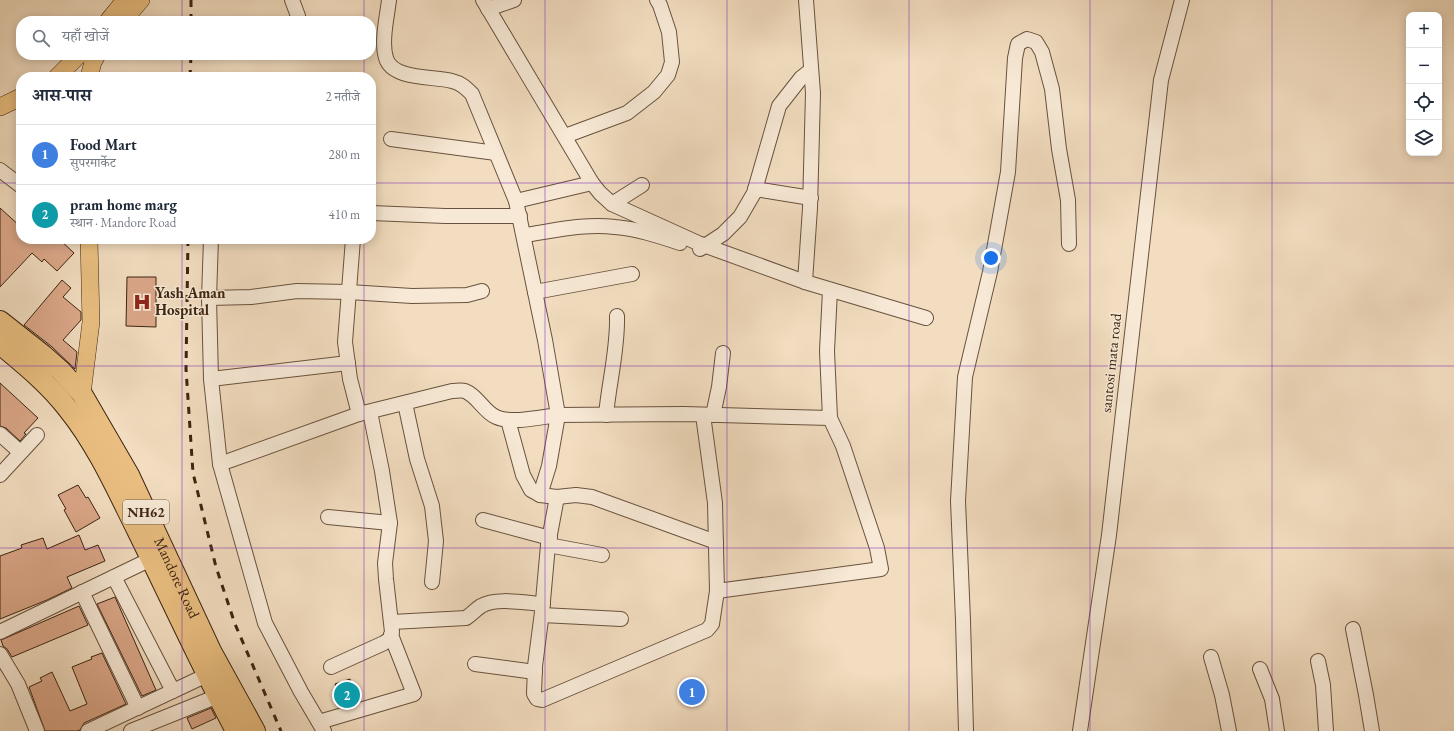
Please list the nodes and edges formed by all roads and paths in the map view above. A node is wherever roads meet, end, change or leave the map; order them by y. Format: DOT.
graph roads {
  1 [pos="124,0"];
  2 [pos="141,0"];
  3 [pos="292,0"];
  4 [pos="389,0"];
  5 [pos="514,0"];
  6 [pos="657,0"];
  7 [pos="806,0"];
  8 [pos="1182,0"];
  9 [pos="486,4"];
  10 [pos="112,16"];
  11 [pos="127,16"];
  12 [pos="298,16"];
  13 [pos="74,60"];
  14 [pos="94,60"];
  15 [pos="811,70"];
  16 [pos="62,72"];
  17 [pos="90,72"];
  18 [pos="16,99"];
  19 [pos="0,107"];
  20 [pos="565,136"];
  21 [pos="390,138"];
  22 [pos="496,153"];
  23 [pos="0,170"];
  24 [pos="16,182"];
  25 [pos="592,183"];
  26 [pos="642,185"];
  27 [pos="755,189"];
  28 [pos="811,198"];
  29 [pos="516,201"];
  30 [pos="612,204"];
  31 [pos="376,213"];
  32 [pos="520,216"];
  33 [pos="524,235"];
  34 [pos="89,244"];
  35 [pos="211,244"];
  36 [pos="353,244"];
  37 [pos="1069,244"];
  38 [pos="705,246"];
  39 [pos="632,274"];
  40 [pos="805,282"];
  41 [pos="830,290"];
  42 [pos="482,291"];
  43 [pos="349,292"];
  44 [pos="535,292"];
  45 [pos="209,298"];
  46 [pos="617,316"];
  47 [pos="926,318"];
  48 [pos="0,321"];
  49 [pos="0,344"];
  50 [pos="723,353"];
  51 [pos="348,363"];
  52 [pos="211,379"];
  53 [pos="82,394"];
  54 [pos="405,403"];
  55 [pos="364,413"];
  56 [pos="558,415"];
  57 [pos="606,415"];
  58 [pos="708,415"];
  59 [pos="830,418"];
  60 [pos="508,420"];
  61 [pos="0,434"];
  62 [pos="37,435"];
  63 [pos="20,452"];
  64 [pos="220,464"];
  65 [pos="0,475"];
  66 [pos="540,495"];
  67 [pos="557,497"];
  68 [pos="328,517"];
  69 [pos="483,520"];
  70 [pos="390,523"];
  71 [pos="549,541"];
  72 [pos="716,542"];
  73 [pos="602,555"];
  74 [pos="151,559"];
  75 [pos="114,577"];
  76 [pos="432,582"];
  77 [pos="717,591"];
  78 [pos="82,592"];
  79 [pos="543,610"];
  80 [pos="621,619"];
  81 [pos="392,628"];
  82 [pos="1353,629"];
  83 [pos="0,632"];
  84 [pos="0,654"];
  85 [pos="1211,657"];
  86 [pos="1318,661"];
  87 [pos="475,664"];
  88 [pos="331,668"];
  89 [pos="1260,670"];
  90 [pos="535,672"];
  91 [pos="207,674"];
  92 [pos="173,691"];
  93 [pos="218,696"];
  94 [pos="138,708"];
  95 [pos="321,727"];
  96 [pos="37,731"];
  97 [pos="88,731"];
  98 [pos="131,731"];
  99 [pos="236,731"];
  100 [pos="255,731"];
  101 [pos="966,731"];
  102 [pos="1080,731"];
  103 [pos="1229,731"];
  104 [pos="1277,731"];
  105 [pos="1326,731"];
  106 [pos="1372,731"];
  1 -- 10 [label="main road"];
  2 -- 11 [label="main road"];
  3 -- 12 [label="street"];
  4 -- 22 [label="street"];
  5 -- 9 [label="street"];
  6 -- 20 [label="street"];
  7 -- 15 [label="street"];
  8 -- 102 [label="street, santosi mata road"];
  9 -- 20 [label="street"];
  13 -- 16 [label="main road"];
  14 -- 17 [label="main road"];
  15 -- 27 [label="street"];
  15 -- 28 [label="street"];
  18 -- 19 [label="main road"];
  20 -- 25 [label="street"];
  21 -- 22 [label="street"];
  22 -- 29 [label="street"];
  23 -- 24 [label="street"];
  25 -- 29 [label="street"];
  25 -- 30 [label="street"];
  26 -- 30 [label="street"];
  27 -- 28 [label="street"];
  27 -- 38 [label="street"];
  28 -- 40 [label="street"];
  29 -- 32 [label="street"];
  30 -- 38 [label="street"];
  31 -- 32 [label="street"];
  32 -- 33 [label="street"];
  33 -- 38 [label="street"];
  33 -- 44 [label="street"];
  34 -- 53 [label="main road"];
  35 -- 45 [label="street"];
  36 -- 43 [label="street"];
  37 -- 101 [label="street"];
  38 -- 40 [label="street"];
  39 -- 44 [label="street"];
  40 -- 41 [label="street"];
  41 -- 47 [label="street"];
  41 -- 59 [label="street"];
  42 -- 43 [label="street"];
  43 -- 45 [label="street"];
  43 -- 51 [label="street"];
  44 -- 56 [label="street"];
  45 -- 52 [label="street"];
  46 -- 57 [label="street"];
  48 -- 53 [label="highway, Mandore Road / NH62"];
  49 -- 74 [label="highway, Mandore Road / NH62"];
  50 -- 58 [label="street"];
  51 -- 52 [label="street"];
  51 -- 55 [label="street"];
  52 -- 64 [label="street"];
  53 -- 100 [label="highway, Mandore Road / NH62"];
  54 -- 55 [label="street"];
  54 -- 60 [label="street"];
  54 -- 76 [label="street"];
  55 -- 64 [label="street"];
  55 -- 70 [label="street"];
  56 -- 57 [label="street"];
  56 -- 60 [label="street"];
  56 -- 66 [label="street"];
  57 -- 58 [label="street"];
  58 -- 59 [label="street"];
  58 -- 72 [label="street"];
  59 -- 77 [label="street"];
  60 -- 66 [label="street"];
  61 -- 63 [label="street"];
  62 -- 63 [label="street"];
  63 -- 65 [label="street"];
  64 -- 95 [label="street"];
  66 -- 67 [label="street"];
  67 -- 71 [label="street"];
  67 -- 72 [label="street"];
  68 -- 70 [label="street"];
  69 -- 71 [label="street"];
  70 -- 81 [label="street"];
  71 -- 73 [label="street"];
  71 -- 79 [label="street"];
  72 -- 77 [label="street"];
  74 -- 75 [label="street"];
  74 -- 91 [label="highway, Mandore Road / NH62"];
  75 -- 78 [label="street"];
  75 -- 92 [label="street"];
  77 -- 90 [label="street"];
  78 -- 83 [label="street"];
  78 -- 94 [label="street"];
  79 -- 80 [label="street"];
  79 -- 81 [label="street"];
  79 -- 90 [label="street"];
  81 -- 88 [label="street"];
  81 -- 95 [label="street"];
  82 -- 106 [label="street"];
  84 -- 96 [label="street"];
  85 -- 103 [label="street"];
  86 -- 105 [label="street"];
  87 -- 90 [label="street"];
  89 -- 104 [label="street"];
  91 -- 92 [label="street"];
  91 -- 93 [label="highway, Mandore Road / NH62"];
  92 -- 94 [label="street"];
  93 -- 98 [label="street"];
  93 -- 99 [label="highway, Mandore Road / NH62"];
  94 -- 97 [label="street"];
}
